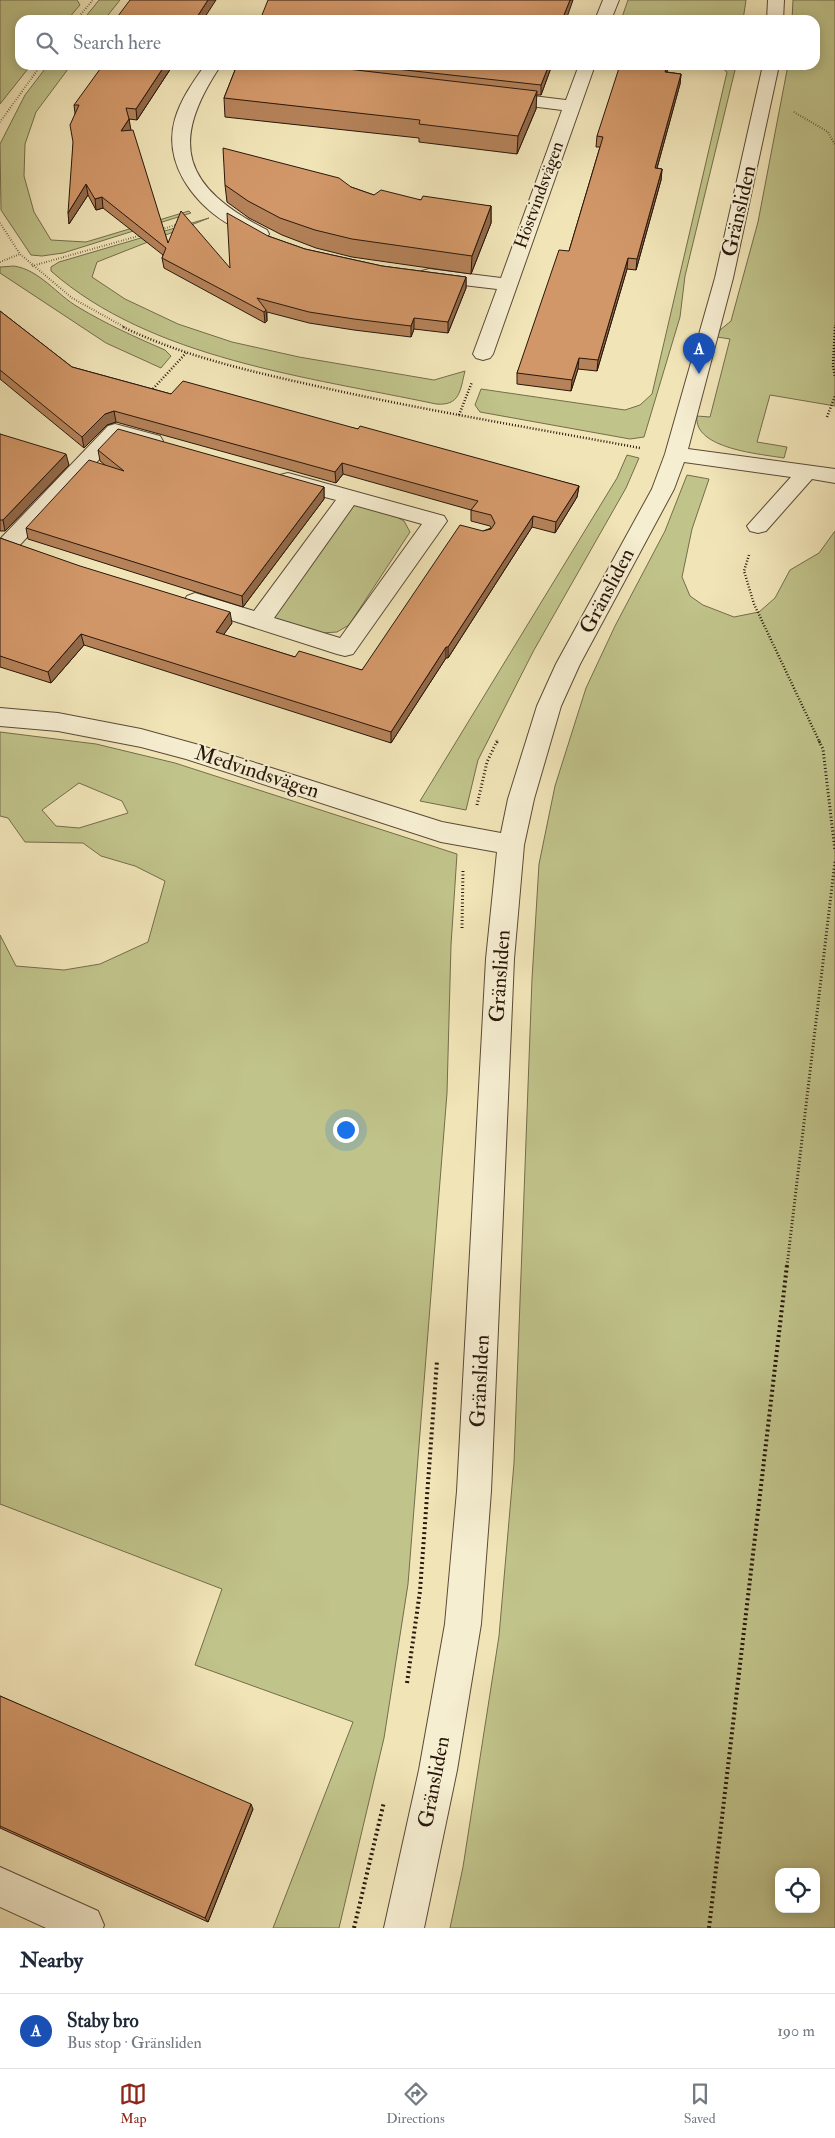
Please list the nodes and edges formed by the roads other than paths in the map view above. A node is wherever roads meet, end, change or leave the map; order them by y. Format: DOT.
graph roads {
  1 [pos="611,0"];
  2 [pos="776,0"];
  3 [pos="605,15"];
  4 [pos="775,15"];
  5 [pos="215,70"];
  6 [pos="585,70"];
  7 [pos="770,70"];
  8 [pos="480,95"];
  9 [pos="572,106"];
  10 [pos="280,242"];
  11 [pos="411,272"];
  12 [pos="507,285"];
  13 [pos="483,354"];
  14 [pos="175,447"];
  15 [pos="676,454"];
  16 [pos="807,472"];
  17 [pos="267,473"];
  18 [pos="835,476"];
  19 [pos="349,497"];
  20 [pos="758,526"];
  21 [pos="13,543"];
  22 [pos="172,595"];
  23 [pos="259,621"];
  24 [pos="0,717"];
  25 [pos="511,845"];
  26 [pos="0,1887"];
  27 [pos="84,1925"];
  28 [pos="404,1928"];
  1 -- 3 [label="street"];
  2 -- 4 [label="street"];
  5 -- 10 [label="street"];
  6 -- 9 [label="street, Höstvindsvägen"];
  7 -- 15 [label="street, Gränsliden"];
  8 -- 9 [label="street"];
  9 -- 12 [label="street, Höstvindsvägen"];
  11 -- 12 [label="street"];
  12 -- 13 [label="street, Höstvindsvägen"];
  14 -- 21 [label="street"];
  15 -- 16 [label="street"];
  15 -- 25 [label="street, Gränsliden"];
  16 -- 18 [label="street"];
  16 -- 20 [label="street"];
  17 -- 19 [label="street"];
  19 -- 23 [label="street"];
  19 -- 23 [label="street"];
  22 -- 23 [label="street"];
  24 -- 25 [label="street, Medvindsvägen"];
  25 -- 28 [label="street, Gränsliden"];
  26 -- 27 [label="street"];
}
